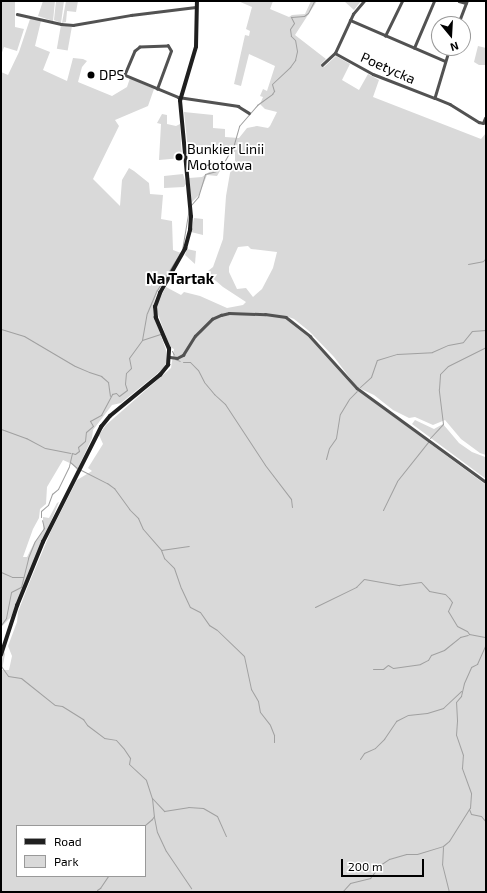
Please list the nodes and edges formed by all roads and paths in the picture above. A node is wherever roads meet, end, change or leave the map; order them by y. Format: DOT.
graph roads {
  1 [pos="197,1"];
  2 [pos="364,1"];
  3 [pos="402,1"];
  4 [pos="434,1"];
  5 [pos="459,1"];
  6 [pos="467,2"];
  7 [pos="196,7"];
  8 [pos="17,14"];
  9 [pos="461,16"];
  10 [pos="350,20"];
  11 [pos="385,36"];
  12 [pos="414,48"];
  13 [pos="335,53"];
  14 [pos="447,56"];
  15 [pos="445,61"];
  16 [pos="322,65"];
  17 [pos="157,89"];
  18 [pos="181,98"];
  19 [pos="435,98"];
  20 [pos="250,114"];
  21 [pos="485,118"];
  22 [pos="484,124"];
  23 [pos="170,357"];
  24 [pos="486,482"];
  25 [pos="1,655"];
  1 -- 7 [label="street"];
  2 -- 10 [label="street"];
  3 -- 11 [label="street"];
  4 -- 12 [label="street"];
  5 -- 6 [label="street"];
  6 -- 9 [label="street"];
  7 -- 8 [label="street"];
  7 -- 18 [label="street"];
  10 -- 11 [label="street"];
  10 -- 13 [label="street"];
  11 -- 12 [label="street"];
  12 -- 15 [label="street"];
  13 -- 16 [label="street"];
  13 -- 19 [label="street, Poetycka"];
  14 -- 15 [label="street"];
  15 -- 19 [label="street"];
  17 -- 17 [label="street"];
  17 -- 18 [label="street"];
  18 -- 20 [label="street"];
  18 -- 23 [label="street"];
  19 -- 22 [label="street, Poetycka"];
  21 -- 22 [label="street"];
  23 -- 24 [label="street"];
  23 -- 25 [label="street"];
}
